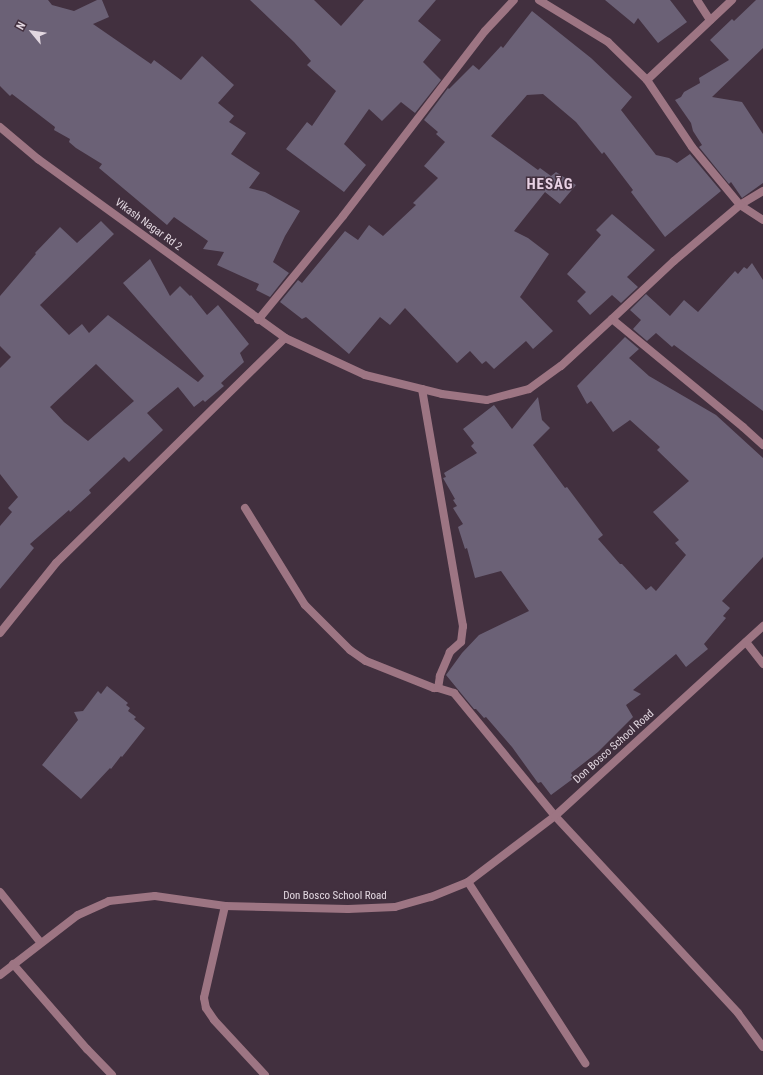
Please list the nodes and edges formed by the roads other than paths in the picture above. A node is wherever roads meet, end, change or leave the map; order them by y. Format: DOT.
graph roads {
  1 [pos="514,0"];
  2 [pos="538,0"];
  3 [pos="697,0"];
  4 [pos="732,0"];
  5 [pos="710,20"];
  6 [pos="647,80"];
  7 [pos="0,127"];
  8 [pos="763,191"];
  9 [pos="740,205"];
  10 [pos="763,220"];
  11 [pos="612,319"];
  12 [pos="258,320"];
  13 [pos="285,338"];
  14 [pos="422,389"];
  15 [pos="763,445"];
  16 [pos="245,508"];
  17 [pos="763,626"];
  18 [pos="0,633"];
  19 [pos="746,642"];
  20 [pos="763,664"];
  21 [pos="438,688"];
  22 [pos="555,816"];
  23 [pos="468,882"];
  24 [pos="0,892"];
  25 [pos="225,906"];
  26 [pos="41,943"];
  27 [pos="13,964"];
  28 [pos="0,975"];
  29 [pos="763,1047"];
  30 [pos="586,1063"];
  31 [pos="112,1075"];
  32 [pos="265,1075"];
  1 -- 12 [label="street"];
  2 -- 6 [label="street"];
  3 -- 5 [label="street"];
  4 -- 5 [label="street"];
  5 -- 6 [label="street"];
  6 -- 9 [label="street"];
  7 -- 12 [label="street, Vikash Nagar Rd 2"];
  8 -- 9 [label="street, Vikash Nagar Rd 2"];
  9 -- 10 [label="street"];
  9 -- 11 [label="street, Vikash Nagar Rd 2"];
  11 -- 14 [label="street, Vikash Nagar Rd 2"];
  11 -- 15 [label="street"];
  12 -- 13 [label="street, Vikash Nagar Rd 2"];
  13 -- 14 [label="street, Vikash Nagar Rd 2"];
  13 -- 18 [label="street"];
  14 -- 21 [label="street"];
  16 -- 21 [label="street"];
  17 -- 19 [label="street, Don Bosco School Road"];
  19 -- 20 [label="street"];
  19 -- 22 [label="street, Don Bosco School Road"];
  21 -- 22 [label="street"];
  22 -- 23 [label="street, Don Bosco School Road"];
  22 -- 29 [label="street"];
  23 -- 25 [label="street, Don Bosco School Road"];
  23 -- 30 [label="street"];
  24 -- 26 [label="street"];
  25 -- 26 [label="street, Don Bosco School Road"];
  25 -- 32 [label="street"];
  26 -- 27 [label="street, Don Bosco School Road"];
  27 -- 28 [label="street, Don Bosco School Road"];
  27 -- 31 [label="street"];
}
